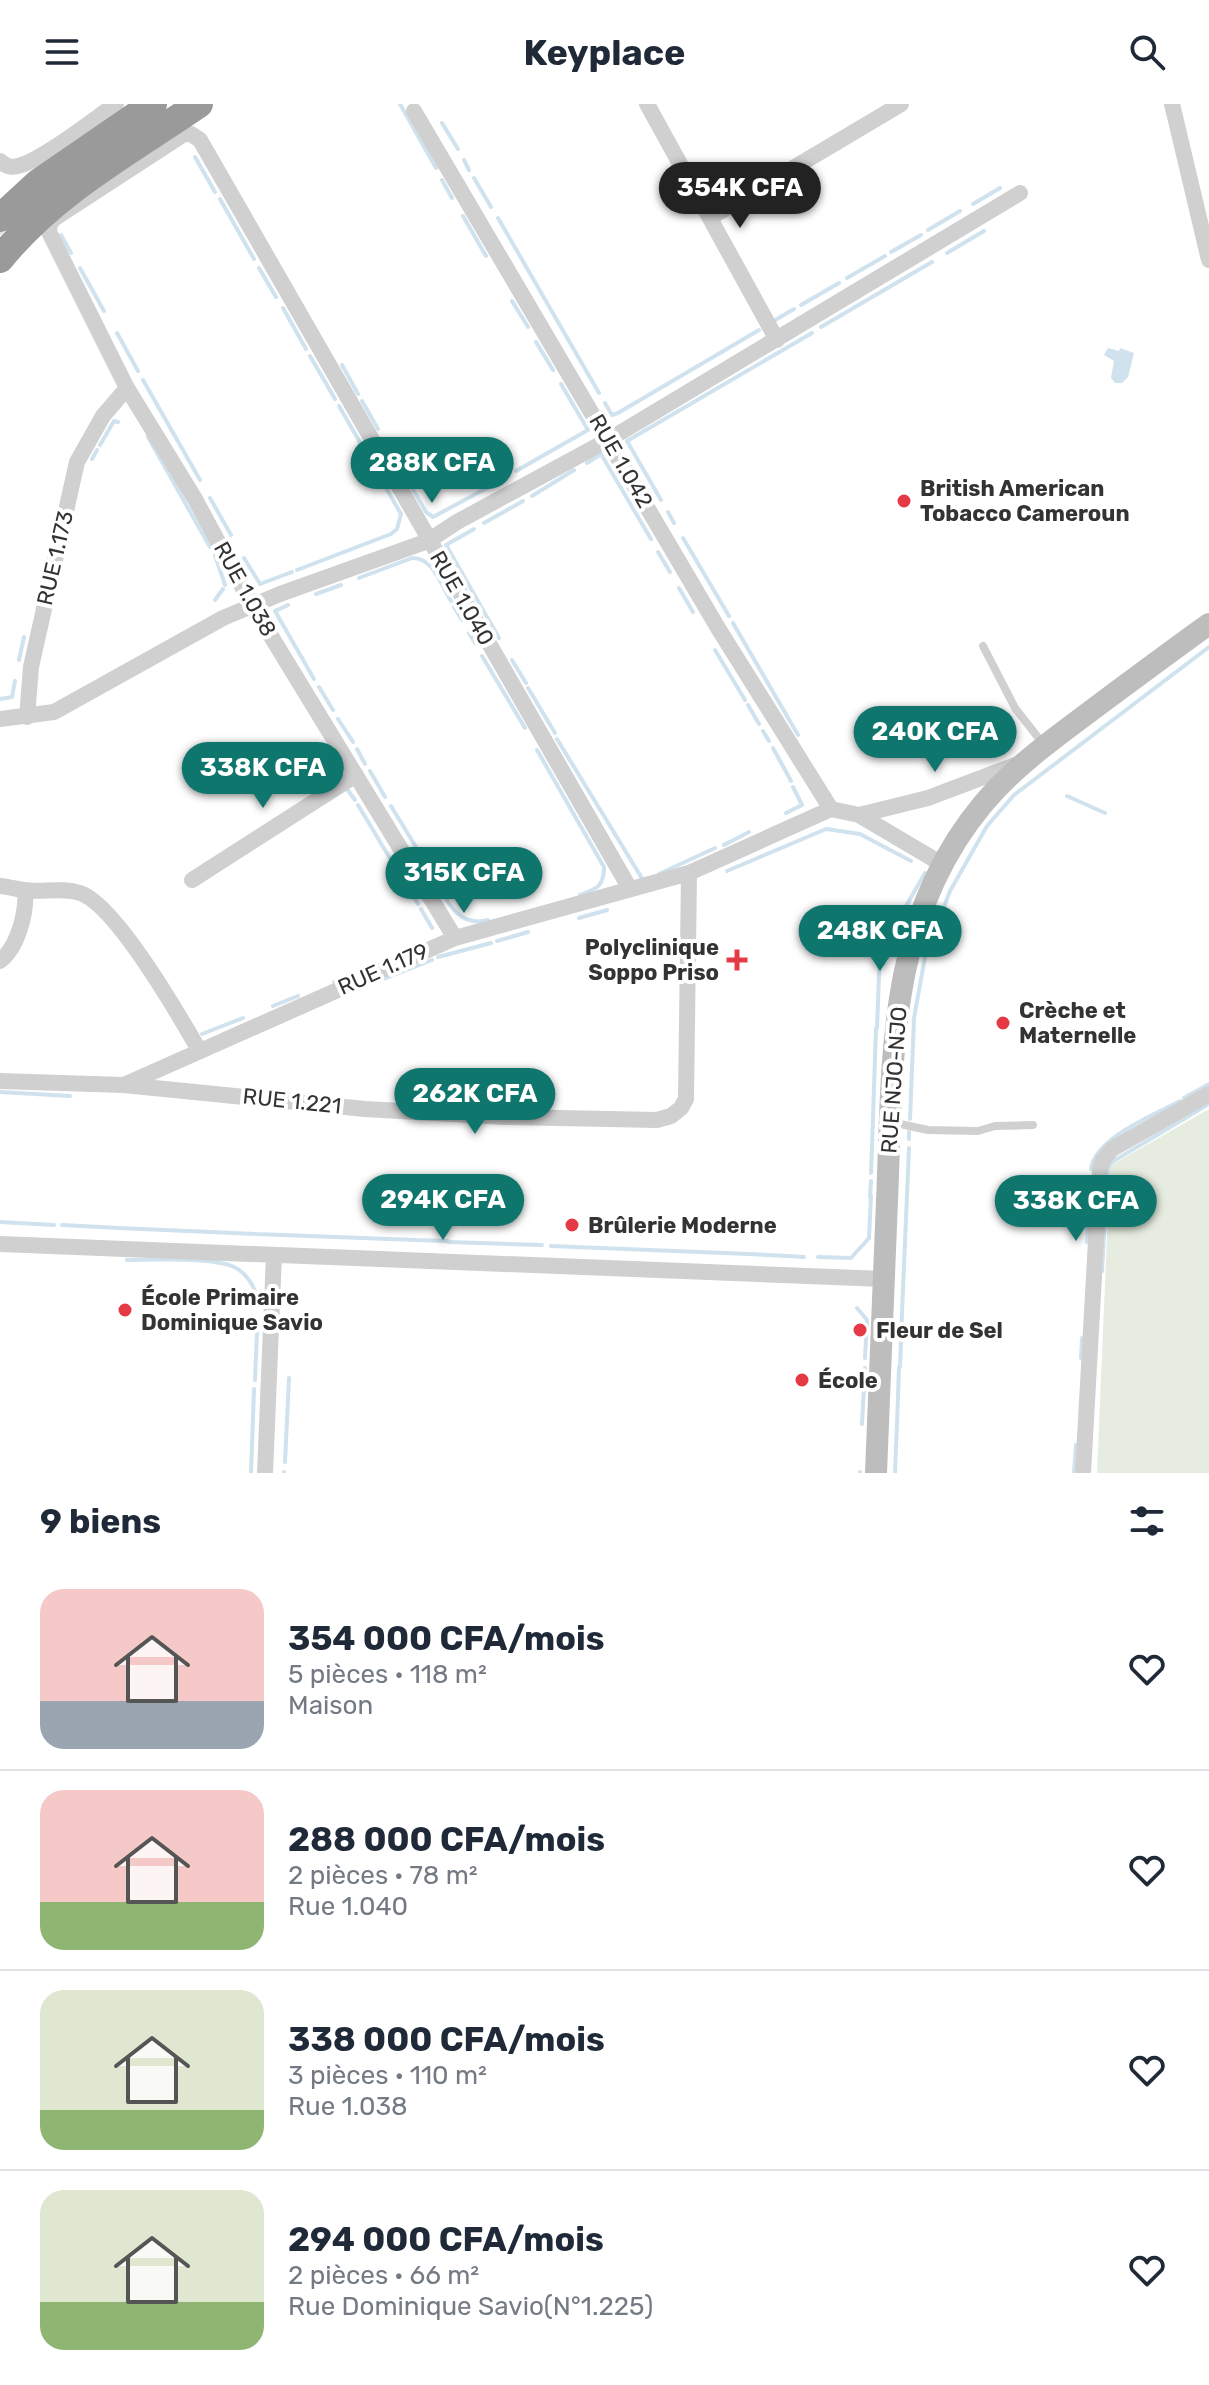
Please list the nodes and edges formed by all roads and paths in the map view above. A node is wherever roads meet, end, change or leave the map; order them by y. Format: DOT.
graph roads {
  1 [pos="116,104"];
  2 [pos="153,104"];
  3 [pos="199,104"];
  4 [pos="647,104"];
  5 [pos="901,104"];
  6 [pos="1172,104"];
  7 [pos="414,111"];
  8 [pos="0,161"];
  9 [pos="1020,193"];
  10 [pos="711,217"];
  11 [pos="0,218"];
  12 [pos="49,232"];
  13 [pos="0,259"];
  14 [pos="1209,260"];
  15 [pos="777,340"];
  16 [pos="127,388"];
  17 [pos="608,440"];
  18 [pos="428,541"];
  19 [pos="252,605"];
  20 [pos="1209,624"];
  21 [pos="983,646"];
  22 [pos="27,717"];
  23 [pos="0,719"];
  24 [pos="1044,746"];
  25 [pos="1020,764"];
  26 [pos="356,775"];
  27 [pos="831,809"];
  28 [pos="859,815"];
  29 [pos="942,864"];
  30 [pos="689,873"];
  31 [pos="192,880"];
  32 [pos="0,886"];
  33 [pos="630,889"];
  34 [pos="25,890"];
  35 [pos="455,938"];
  36 [pos="0,961"];
  37 [pos="199,1050"];
  38 [pos="0,1081"];
  39 [pos="124,1085"];
  40 [pos="1209,1094"];
  41 [pos="890,1122"];
  42 [pos="1033,1125"];
  43 [pos="0,1244"];
  44 [pos="274,1255"];
  45 [pos="884,1279"];
  46 [pos="265,1473"];
  47 [pos="876,1473"];
  48 [pos="1083,1473"];
  1 -- 8 [label="street"];
  2 -- 11 [label="highway"];
  3 -- 13 [label="highway"];
  4 -- 10 [label="street"];
  5 -- 10 [label="street"];
  6 -- 14 [label="street"];
  7 -- 17 [label="street, RUE 1.042"];
  9 -- 15 [label="street"];
  10 -- 15 [label="street"];
  12 -- 16 [label="street, RUE 1.038"];
  12 -- 18 [label="street, RUE 1.040"];
  15 -- 17 [label="street"];
  16 -- 19 [label="street, RUE 1.038"];
  16 -- 22 [label="street, RUE 1.173"];
  17 -- 18 [label="street"];
  17 -- 27 [label="street, RUE 1.042"];
  18 -- 19 [label="street"];
  18 -- 33 [label="street, RUE 1.040"];
  19 -- 22 [label="street"];
  19 -- 26 [label="street, RUE 1.038"];
  20 -- 24 [label="main road, RUE NJO-NJO"];
  21 -- 24 [label="lane"];
  22 -- 23 [label="street"];
  24 -- 25 [label="main road, RUE NJO-NJO"];
  25 -- 28 [label="street"];
  25 -- 29 [label="main road, RUE NJO-NJO"];
  26 -- 31 [label="street"];
  26 -- 35 [label="street, RUE 1.038"];
  27 -- 28 [label="street"];
  27 -- 30 [label="street, RUE 1.179"];
  28 -- 29 [label="street"];
  29 -- 41 [label="main road, RUE NJO-NJO"];
  30 -- 33 [label="street, RUE 1.179"];
  30 -- 39 [label="street, RUE 1.221"];
  32 -- 34 [label="street"];
  33 -- 35 [label="street, RUE 1.179"];
  34 -- 36 [label="street"];
  34 -- 37 [label="street"];
  35 -- 37 [label="street, RUE 1.179"];
  37 -- 39 [label="street, RUE 1.179"];
  38 -- 39 [label="street, RUE 1.221"];
  40 -- 48 [label="street"];
  41 -- 42 [label="lane"];
  41 -- 45 [label="main road, RUE NJO-NJO"];
  43 -- 44 [label="street"];
  44 -- 45 [label="street"];
  44 -- 46 [label="street"];
  45 -- 47 [label="main road, RUE NJO-NJO"];
}
